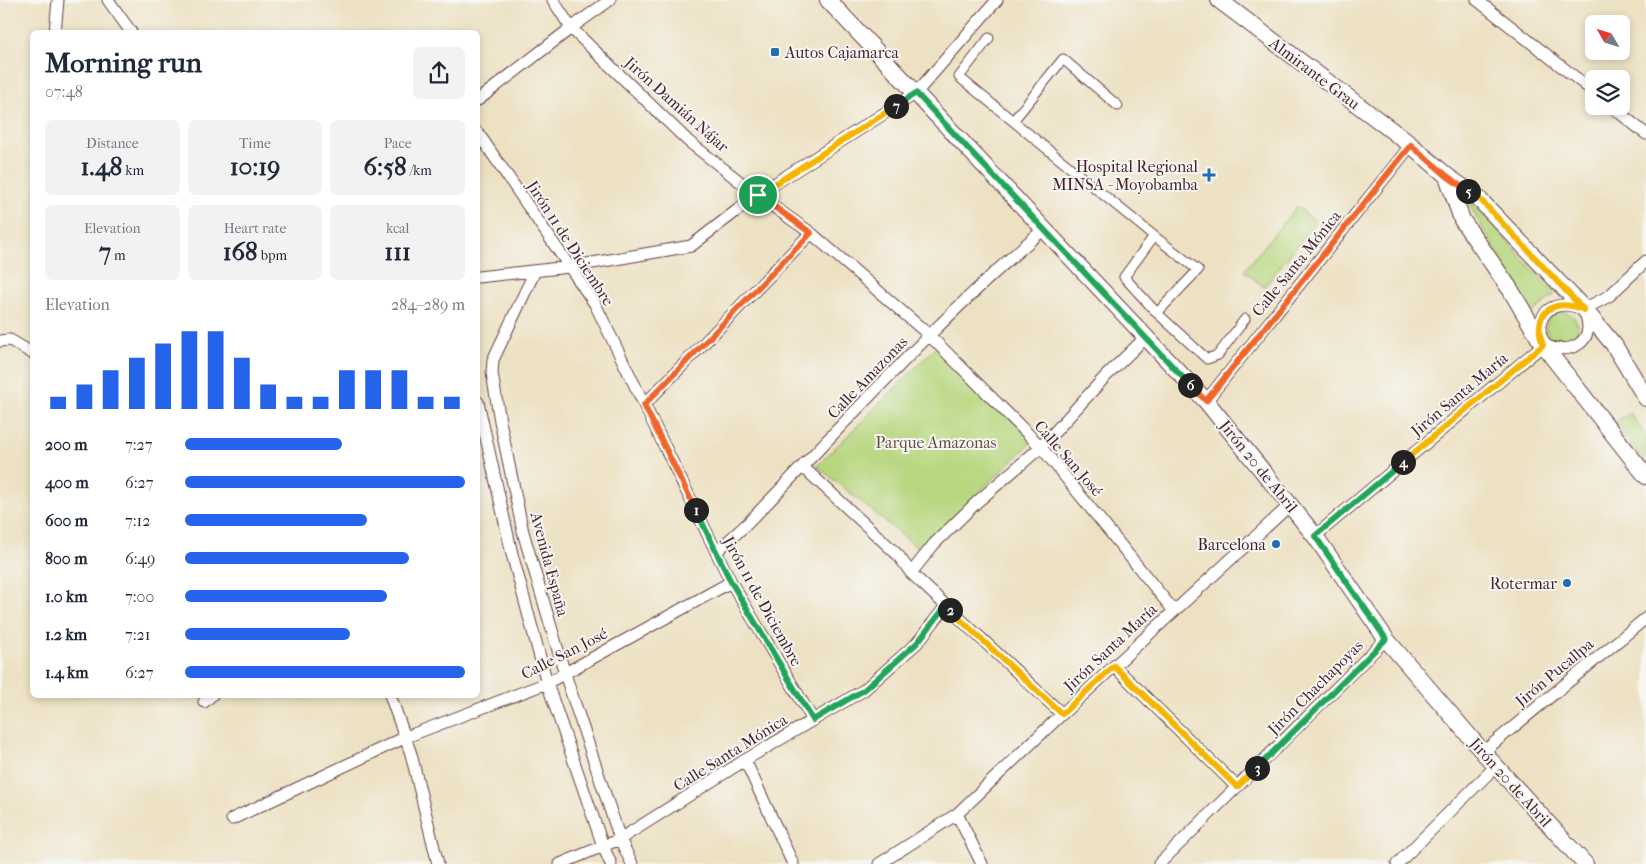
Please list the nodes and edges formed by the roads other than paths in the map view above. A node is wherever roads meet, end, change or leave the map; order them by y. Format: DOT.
graph roads {
  1 [pos="58,0"];
  2 [pos="108,0"];
  3 [pos="553,0"];
  4 [pos="610,0"];
  5 [pos="828,0"];
  6 [pos="997,0"];
  7 [pos="1219,0"];
  8 [pos="1477,0"];
  9 [pos="571,28"];
  10 [pos="55,30"];
  11 [pos="130,30"];
  12 [pos="988,38"];
  13 [pos="1585,85"];
  14 [pos="916,93"];
  15 [pos="480,98"];
  16 [pos="1118,106"];
  17 [pos="1622,115"];
  18 [pos="1013,121"];
  19 [pos="1646,134"];
  20 [pos="480,136"];
  21 [pos="1411,145"];
  22 [pos="1447,176"];
  23 [pos="758,195"];
  24 [pos="1044,229"];
  25 [pos="811,233"];
  26 [pos="1154,236"];
  27 [pos="1646,261"];
  28 [pos="569,267"];
  29 [pos="535,270"];
  30 [pos="480,277"];
  31 [pos="1584,310"];
  32 [pos="1157,313"];
  33 [pos="1245,318"];
  34 [pos="929,335"];
  35 [pos="1145,338"];
  36 [pos="0,341"];
  37 [pos="1543,345"];
  38 [pos="30,352"];
  39 [pos="1646,398"];
  40 [pos="1206,401"];
  41 [pos="644,405"];
  42 [pos="480,411"];
  43 [pos="1041,447"];
  44 [pos="803,467"];
  45 [pos="1646,476"];
  46 [pos="1290,506"];
  47 [pos="520,520"];
  48 [pos="504,524"];
  49 [pos="1315,536"];
  50 [pos="716,552"];
  51 [pos="911,573"];
  52 [pos="731,582"];
  53 [pos="946,606"];
  54 [pos="1174,611"];
  55 [pos="1646,618"];
  56 [pos="1386,639"];
  57 [pos="1114,666"];
  58 [pos="564,674"];
  59 [pos="547,684"];
  60 [pos="391,698"];
  61 [pos="1062,714"];
  62 [pos="813,720"];
  63 [pos="406,737"];
  64 [pos="1483,752"];
  65 [pos="745,760"];
  66 [pos="1496,766"];
  67 [pos="1237,787"];
  68 [pos="957,814"];
  69 [pos="232,819"];
  70 [pos="620,839"];
  71 [pos="603,846"];
  72 [pos="438,864"];
  73 [pos="560,864"];
  74 [pos="611,864"];
  75 [pos="632,864"];
  76 [pos="793,864"];
  77 [pos="879,864"];
  78 [pos="982,864"];
  79 [pos="1159,864"];
  80 [pos="1397,864"];
  81 [pos="1585,864"];
  1 -- 10 [label="street"];
  2 -- 11 [label="street"];
  3 -- 9 [label="street, Jirón Damián Nájar"];
  4 -- 9 [label="street"];
  5 -- 14 [label="main road, Jirón 20 de Abril"];
  6 -- 14 [label="street"];
  7 -- 21 [label="main road, Almirante Grau"];
  8 -- 13 [label="street"];
  9 -- 15 [label="street"];
  9 -- 23 [label="street, Jirón Damián Nájar"];
  12 -- 18 [label="street"];
  14 -- 23 [label="street"];
  14 -- 24 [label="main road, Jirón 20 de Abril"];
  16 -- 18 [label="street"];
  17 -- 19 [label="street"];
  18 -- 26 [label="street"];
  20 -- 28 [label="street, Jirón 11 de Diciembre"];
  21 -- 22 [label="main road, Almirante Grau"];
  21 -- 40 [label="street, Calle Santa Mónica"];
  22 -- 31 [label="main road, Almirante Grau"];
  22 -- 37 [label="main road"];
  23 -- 25 [label="street, Jirón Damián Nájar"];
  23 -- 28 [label="street"];
  24 -- 34 [label="street, Calle Amazonas"];
  24 -- 35 [label="main road, Jirón 20 de Abril"];
  25 -- 34 [label="street, Jirón Damián Nájar"];
  25 -- 41 [label="street"];
  26 -- 32 [label="street"];
  26 -- 32 [label="street"];
  27 -- 31 [label="street"];
  28 -- 29 [label="street"];
  28 -- 41 [label="street, Jirón 11 de Diciembre"];
  29 -- 30 [label="street"];
  29 -- 47 [label="street, Avenida España"];
  31 -- 37 [label="street"];
  31 -- 37 [label="street"];
  31 -- 39 [label="main road, Almirante Grau"];
  32 -- 33 [label="street"];
  34 -- 43 [label="street, Calle San José"];
  34 -- 44 [label="street, Calle Amazonas"];
  35 -- 40 [label="main road, Jirón 20 de Abril"];
  35 -- 43 [label="street"];
  36 -- 38 [label="street"];
  37 -- 45 [label="main road"];
  37 -- 49 [label="street, Jirón Santa María"];
  40 -- 46 [label="main road, Jirón 20 de Abril"];
  41 -- 50 [label="street, Jirón 11 de Diciembre"];
  42 -- 48 [label="street, Avenida España"];
  43 -- 51 [label="street"];
  43 -- 54 [label="street, Calle San José"];
  44 -- 50 [label="street, Calle Amazonas"];
  44 -- 51 [label="street"];
  46 -- 49 [label="main road, Jirón 20 de Abril"];
  46 -- 54 [label="street, Jirón Santa María"];
  47 -- 48 [label="street"];
  47 -- 58 [label="street, Avenida España"];
  48 -- 59 [label="street, Avenida España"];
  49 -- 56 [label="main road, Jirón 20 de Abril"];
  50 -- 52 [label="street, Jirón 11 de Diciembre"];
  51 -- 53 [label="street"];
  52 -- 58 [label="street, Calle San José"];
  52 -- 62 [label="street, Jirón 11 de Diciembre"];
  53 -- 61 [label="street"];
  53 -- 62 [label="street, Calle Santa Mónica"];
  54 -- 57 [label="street, Jirón Santa María"];
  55 -- 64 [label="street, Jirón Pucallpa"];
  56 -- 64 [label="main road, Jirón 20 de Abril"];
  56 -- 67 [label="street, Jirón Chachapoyas"];
  57 -- 61 [label="street, Jirón Santa María"];
  57 -- 67 [label="street"];
  58 -- 59 [label="street, Calle San José"];
  58 -- 70 [label="street, Avenida España"];
  59 -- 63 [label="street, Calle San José"];
  59 -- 71 [label="street, Avenida España"];
  60 -- 63 [label="street"];
  61 -- 68 [label="street, Jirón Santa María"];
  62 -- 65 [label="street, Calle Santa Mónica"];
  63 -- 69 [label="street, Calle San José"];
  63 -- 72 [label="street"];
  64 -- 66 [label="main road, Jirón 20 de Abril"];
  65 -- 70 [label="street, Calle Santa Mónica"];
  65 -- 76 [label="street"];
  66 -- 80 [label="street"];
  66 -- 81 [label="main road, Jirón 20 de Abril"];
  67 -- 79 [label="street, Jirón Chachapoyas"];
  68 -- 77 [label="street, Jirón Santa María"];
  68 -- 78 [label="street"];
  70 -- 71 [label="street, Calle Santa Mónica"];
  70 -- 75 [label="street, Avenida España"];
  71 -- 73 [label="street, Calle Santa Mónica"];
  71 -- 74 [label="street, Avenida España"];
}
